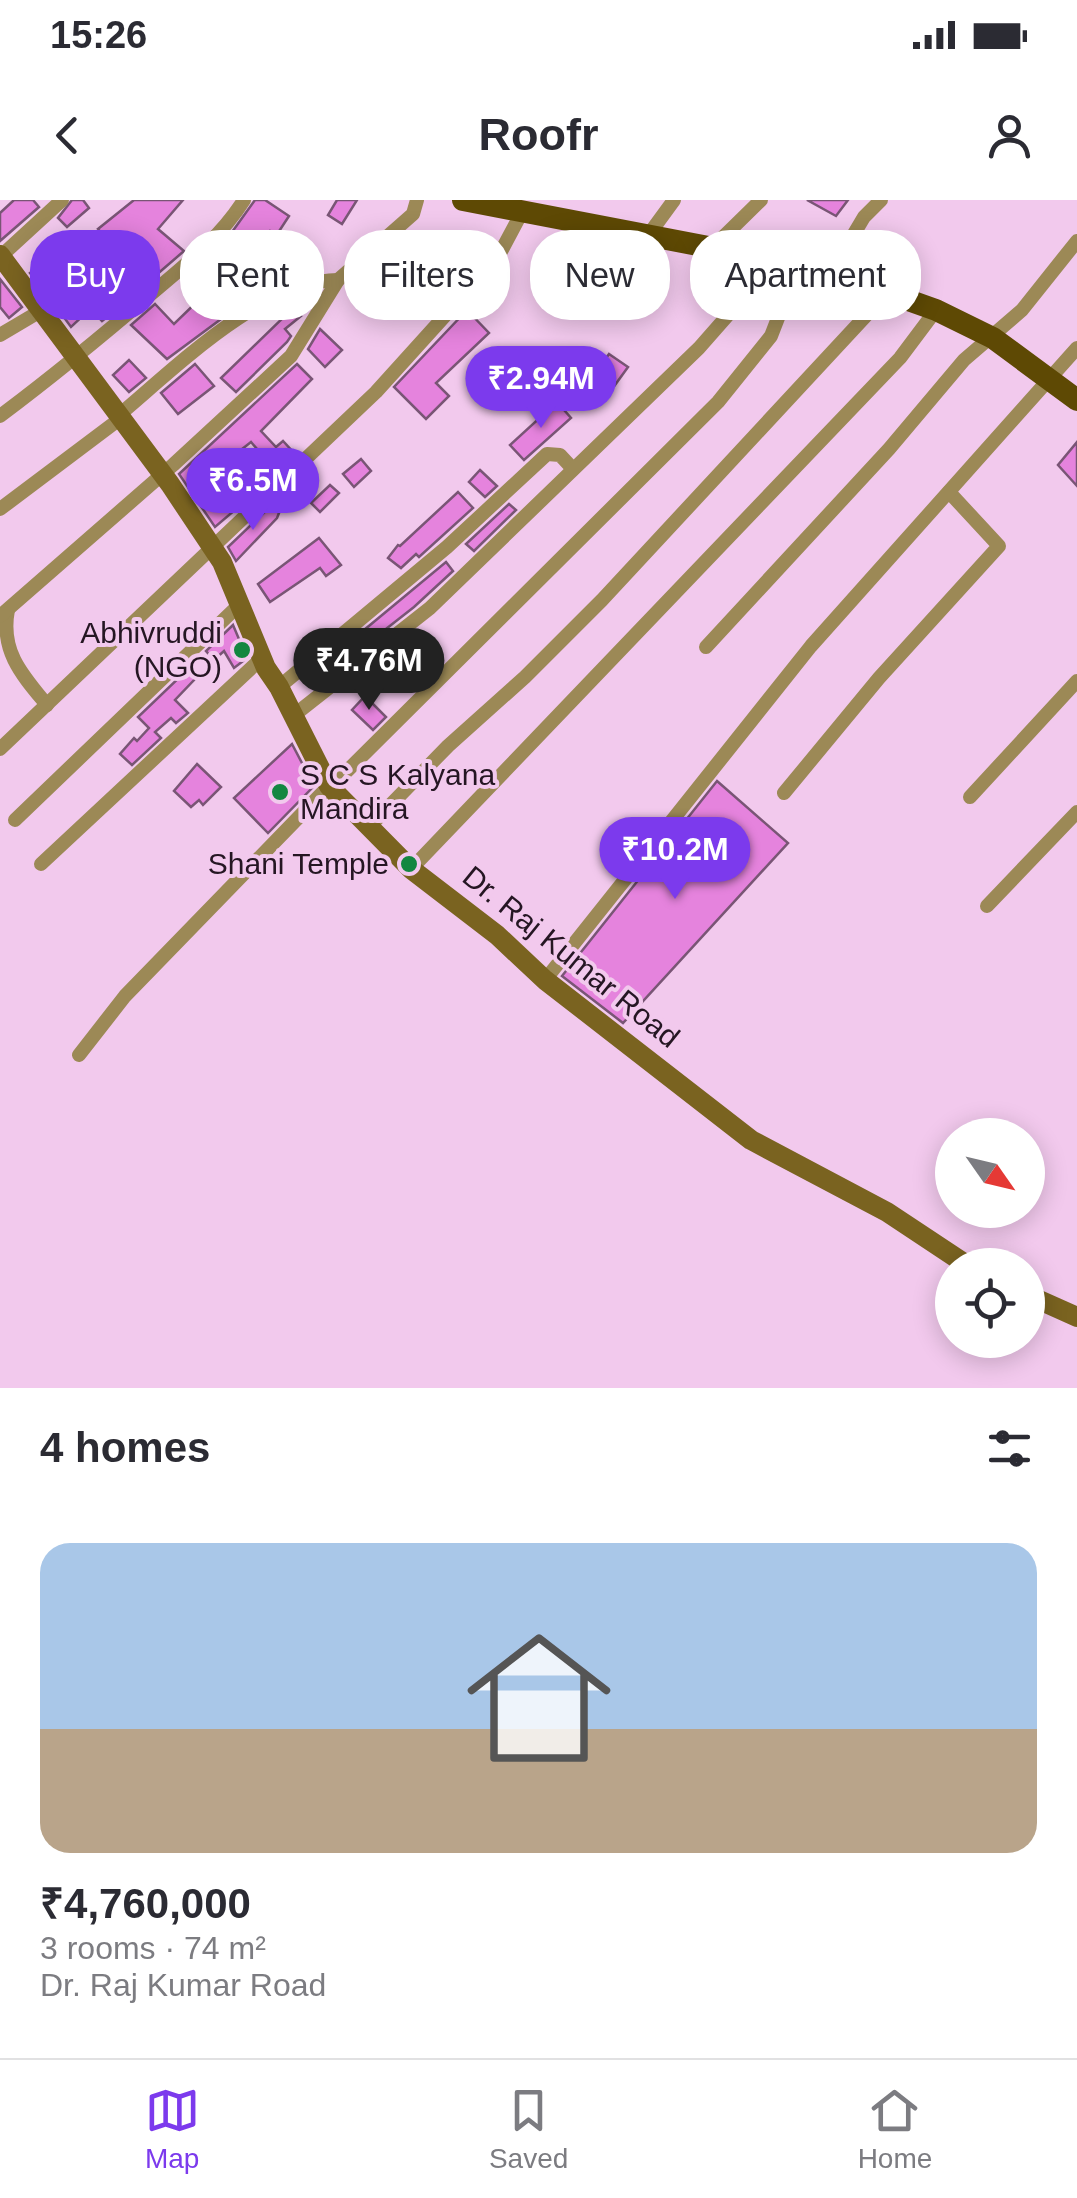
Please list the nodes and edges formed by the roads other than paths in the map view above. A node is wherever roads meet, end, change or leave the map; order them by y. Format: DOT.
graph roads {
  1 [pos="62,200"];
  2 [pos="244,200"];
  3 [pos="416,200"];
  4 [pos="463,200"];
  5 [pos="674,200"];
  6 [pos="761,200"];
  7 [pos="881,200"];
  8 [pos="522,212"];
  9 [pos="612,230"];
  10 [pos="652,230"];
  11 [pos="730,230"];
  12 [pos="856,230"];
  13 [pos="1077,242"];
  14 [pos="0,256"];
  15 [pos="338,280"];
  16 [pos="160,286"];
  17 [pos="30,296"];
  18 [pos="921,305"];
  19 [pos="936,310"];
  20 [pos="30,316"];
  21 [pos="48,320"];
  22 [pos="121,320"];
  23 [pos="724,320"];
  24 [pos="779,320"];
  25 [pos="862,320"];
  26 [pos="0,335"];
  27 [pos="993,338"];
  28 [pos="1077,348"];
  29 [pos="77,358"];
  30 [pos="1051,381"];
  31 [pos="1077,400"];
  32 [pos="0,416"];
  33 [pos="120,416"];
  34 [pos="573,469"];
  35 [pos="162,474"];
  36 [pos="949,492"];
  37 [pos="0,510"];
  38 [pos="211,546"];
  39 [pos="239,605"];
  40 [pos="4,613"];
  41 [pos="706,647"];
  42 [pos="262,659"];
  43 [pos="1077,681"];
  44 [pos="279,688"];
  45 [pos="47,705"];
  46 [pos="293,716"];
  47 [pos="0,749"];
  48 [pos="328,786"];
  49 [pos="784,794"];
  50 [pos="970,797"];
  51 [pos="1077,812"];
  52 [pos="15,820"];
  53 [pos="370,828"];
  54 [pos="41,864"];
  55 [pos="411,868"];
  56 [pos="988,906"];
  57 [pos="544,980"];
  58 [pos="79,1055"];
  59 [pos="941,1248"];
  60 [pos="1045,1303"];
  61 [pos="1077,1317"];
  1 -- 14 [label="street"];
  2 -- 16 [label="street"];
  3 -- 15 [label="street"];
  4 -- 8 [label="main road"];
  5 -- 10 [label="street"];
  6 -- 11 [label="street"];
  7 -- 12 [label="street"];
  8 -- 9 [label="main road"];
  8 -- 38 [label="street"];
  13 -- 27 [label="street"];
  14 -- 17 [label="street, Dr. Raj Kumar Road"];
  15 -- 33 [label="street"];
  15 -- 35 [label="street"];
  18 -- 19 [label="main road"];
  19 -- 27 [label="main road"];
  19 -- 55 [label="street"];
  20 -- 26 [label="street"];
  21 -- 29 [label="street, Dr. Raj Kumar Road"];
  22 -- 29 [label="street"];
  23 -- 34 [label="street"];
  24 -- 48 [label="street"];
  25 -- 53 [label="street"];
  27 -- 30 [label="main road"];
  27 -- 41 [label="street"];
  28 -- 30 [label="street"];
  29 -- 32 [label="street"];
  29 -- 33 [label="street, Dr. Raj Kumar Road"];
  30 -- 31 [label="main road"];
  30 -- 36 [label="street"];
  33 -- 35 [label="street, Dr. Raj Kumar Road"];
  33 -- 37 [label="street"];
  34 -- 44 [label="street"];
  34 -- 46 [label="street"];
  35 -- 38 [label="street, Dr. Raj Kumar Road"];
  35 -- 40 [label="street"];
  36 -- 49 [label="street"];
  36 -- 57 [label="street"];
  38 -- 39 [label="street, Dr. Raj Kumar Road"];
  38 -- 45 [label="street"];
  39 -- 42 [label="street, Dr. Raj Kumar Road"];
  39 -- 52 [label="street"];
  40 -- 45 [label="street"];
  42 -- 44 [label="street, Dr. Raj Kumar Road"];
  42 -- 54 [label="street"];
  43 -- 50 [label="street"];
  44 -- 46 [label="street, Dr. Raj Kumar Road"];
  45 -- 47 [label="street"];
  46 -- 48 [label="street, Dr. Raj Kumar Road"];
  48 -- 53 [label="street, Dr. Raj Kumar Road"];
  48 -- 58 [label="street"];
  51 -- 56 [label="street"];
  53 -- 55 [label="street, Dr. Raj Kumar Road"];
  55 -- 57 [label="street, Dr. Raj Kumar Road"];
  57 -- 59 [label="street, Dr. Raj Kumar Road"];
  60 -- 61 [label="street"];
}
